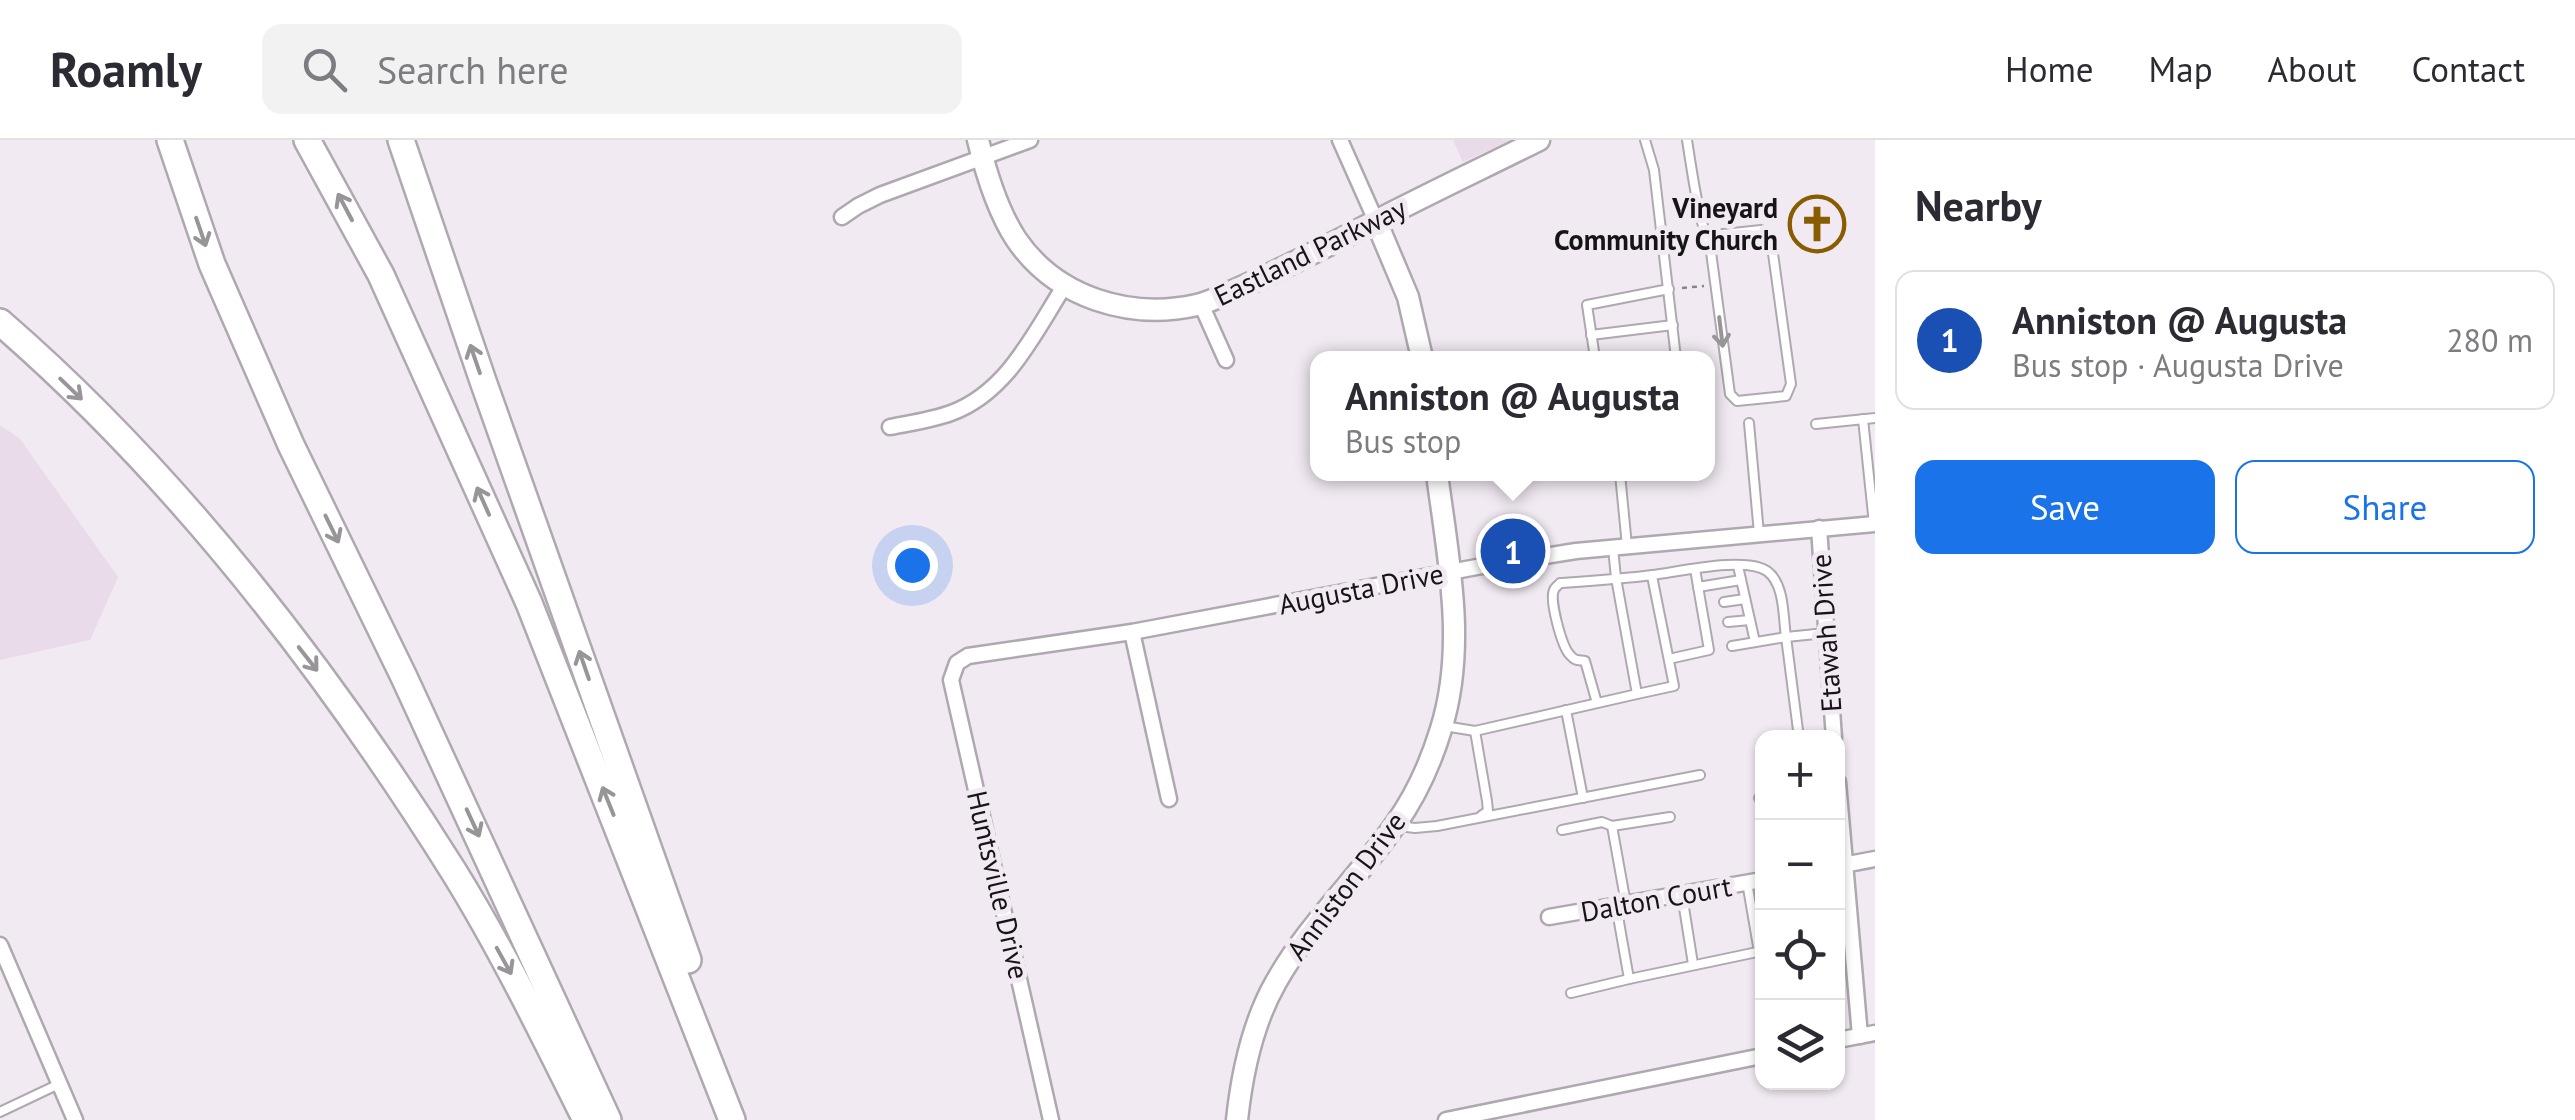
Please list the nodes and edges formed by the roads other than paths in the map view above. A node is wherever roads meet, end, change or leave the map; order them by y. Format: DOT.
graph roads {
  1 [pos="170,140"];
  2 [pos="307,140"];
  3 [pos="402,140"];
  4 [pos="1030,140"];
  5 [pos="1340,140"];
  6 [pos="1645,140"];
  7 [pos="1686,140"];
  8 [pos="1534,141"];
  9 [pos="980,149"];
  10 [pos="842,217"];
  11 [pos="1376,220"];
  12 [pos="1705,236"];
  13 [pos="1064,285"];
  14 [pos="1668,290"];
  15 [pos="1201,304"];
  16 [pos="0,322"];
  17 [pos="1673,325"];
  18 [pos="1591,335"];
  19 [pos="1420,351"];
  20 [pos="1594,351"];
  21 [pos="1675,351"];
  22 [pos="1226,360"];
  23 [pos="1875,418"];
  24 [pos="1863,419"];
  25 [pos="1749,423"];
  26 [pos="1816,424"];
  27 [pos="890,427"];
  28 [pos="1438,481"];
  29 [pos="1620,481"];
  30 [pos="1875,524"];
  31 [pos="1819,528"];
  32 [pos="1759,534"];
  33 [pos="1620,547"];
  34 [pos="1738,566"];
  35 [pos="1695,569"];
  36 [pos="1450,572"];
  37 [pos="1652,576"];
  38 [pos="1616,578"];
  39 [pos="1741,580"];
  40 [pos="1698,586"];
  41 [pos="1745,598"];
  42 [pos="1724,602"];
  43 [pos="1750,620"];
  44 [pos="1728,622"];
  45 [pos="1132,632"];
  46 [pos="1826,633"];
  47 [pos="1786,636"];
  48 [pos="1755,642"];
  49 [pos="1732,646"];
  50 [pos="968,656"];
  51 [pos="1669,660"];
  52 [pos="1637,694"];
  53 [pos="1597,703"];
  54 [pos="1566,710"];
  55 [pos="1442,726"];
  56 [pos="1797,730"];
  57 [pos="1833,730"];
  58 [pos="1475,731"];
  59 [pos="1700,775"];
  60 [pos="1583,798"];
  61 [pos="1169,799"];
  62 [pos="1670,817"];
  63 [pos="1478,818"];
  64 [pos="1395,826"];
  65 [pos="1612,826"];
  66 [pos="1562,830"];
  67 [pos="1875,859"];
  68 [pos="1845,864"];
  69 [pos="1755,881"];
  70 [pos="1682,894"];
  71 [pos="1845,896"];
  72 [pos="1621,905"];
  73 [pos="1549,918"];
  74 [pos="0,945"];
  75 [pos="1755,953"];
  76 [pos="1693,964"];
  77 [pos="1629,979"];
  78 [pos="1571,994"];
  79 [pos="1867,1034"];
  80 [pos="1755,1057"];
  81 [pos="60,1084"];
  82 [pos="0,1112"];
  83 [pos="75,1120"];
  84 [pos="586,1120"];
  85 [pos="608,1120"];
  86 [pos="732,1120"];
  87 [pos="745,1120"];
  88 [pos="1051,1120"];
  89 [pos="1236,1120"];
  90 [pos="1446,1120"];
  1 -- 85 [label="highway, one-way"];
  86 -- 2 [label="highway, one-way"];
  87 -- 3 [label="highway, one-way"];
  4 -- 9 [label="street"];
  5 -- 11 [label="street"];
  6 -- 14 [label="lane"];
  7 -- 12 [label="lane"];
  8 -- 11 [label="street, Eastland Parkway"];
  9 -- 10 [label="street"];
  9 -- 13 [label="street, Eastland Parkway"];
  11 -- 15 [label="street, Eastland Parkway"];
  11 -- 19 [label="street"];
  12 -- 12 [label="lane, one-way"];
  13 -- 15 [label="street, Eastland Parkway"];
  13 -- 27 [label="street"];
  14 -- 17 [label="lane"];
  14 -- 18 [label="lane"];
  15 -- 22 [label="street"];
  16 -- 84 [label="highway, one-way"];
  17 -- 18 [label="lane"];
  17 -- 21 [label="lane"];
  18 -- 20 [label="lane"];
  23 -- 24 [label="lane"];
  24 -- 26 [label="lane"];
  24 -- 30 [label="lane"];
  25 -- 32 [label="lane"];
  28 -- 36 [label="street, Anniston Drive"];
  29 -- 33 [label="lane"];
  30 -- 31 [label="street, Augusta Drive"];
  31 -- 32 [label="street, Augusta Drive"];
  31 -- 46 [label="street, Etawah Drive"];
  32 -- 33 [label="street, Augusta Drive"];
  33 -- 36 [label="street, Augusta Drive"];
  33 -- 38 [label="lane"];
  34 -- 35 [label="lane"];
  34 -- 39 [label="lane"];
  34 -- 47 [label="lane"];
  35 -- 37 [label="lane"];
  35 -- 40 [label="lane"];
  36 -- 45 [label="street, Augusta Drive"];
  36 -- 55 [label="street, Anniston Drive"];
  37 -- 38 [label="lane"];
  37 -- 51 [label="lane"];
  38 -- 52 [label="lane"];
  38 -- 53 [label="lane"];
  39 -- 40 [label="lane"];
  39 -- 41 [label="lane"];
  40 -- 51 [label="lane"];
  41 -- 42 [label="lane"];
  41 -- 43 [label="lane"];
  43 -- 44 [label="lane"];
  43 -- 48 [label="lane"];
  45 -- 50 [label="street, Augusta Drive"];
  45 -- 61 [label="street"];
  46 -- 47 [label="lane"];
  46 -- 57 [label="street, Etawah Drive"];
  47 -- 48 [label="lane"];
  47 -- 56 [label="lane"];
  48 -- 49 [label="lane"];
  50 -- 88 [label="street, Huntsville Drive"];
  51 -- 52 [label="lane"];
  52 -- 53 [label="lane"];
  53 -- 54 [label="lane"];
  54 -- 58 [label="lane"];
  54 -- 60 [label="lane"];
  55 -- 58 [label="lane"];
  55 -- 64 [label="street, Anniston Drive"];
  58 -- 63 [label="lane"];
  59 -- 60 [label="lane"];
  60 -- 63 [label="lane"];
  62 -- 65 [label="lane"];
  63 -- 64 [label="lane"];
  64 -- 89 [label="street, Anniston Drive"];
  65 -- 66 [label="lane"];
  65 -- 72 [label="lane"];
  67 -- 68 [label="street"];
  69 -- 70 [label="street, Dalton Court"];
  70 -- 72 [label="street, Dalton Court"];
  70 -- 76 [label="lane"];
  71 -- 79 [label="street"];
  72 -- 73 [label="street, Dalton Court"];
  72 -- 77 [label="lane"];
  74 -- 81 [label="street"];
  75 -- 76 [label="lane"];
  76 -- 77 [label="lane"];
  77 -- 78 [label="lane"];
  80 -- 90 [label="street"];
  81 -- 82 [label="lane"];
  81 -- 83 [label="street"];
}
